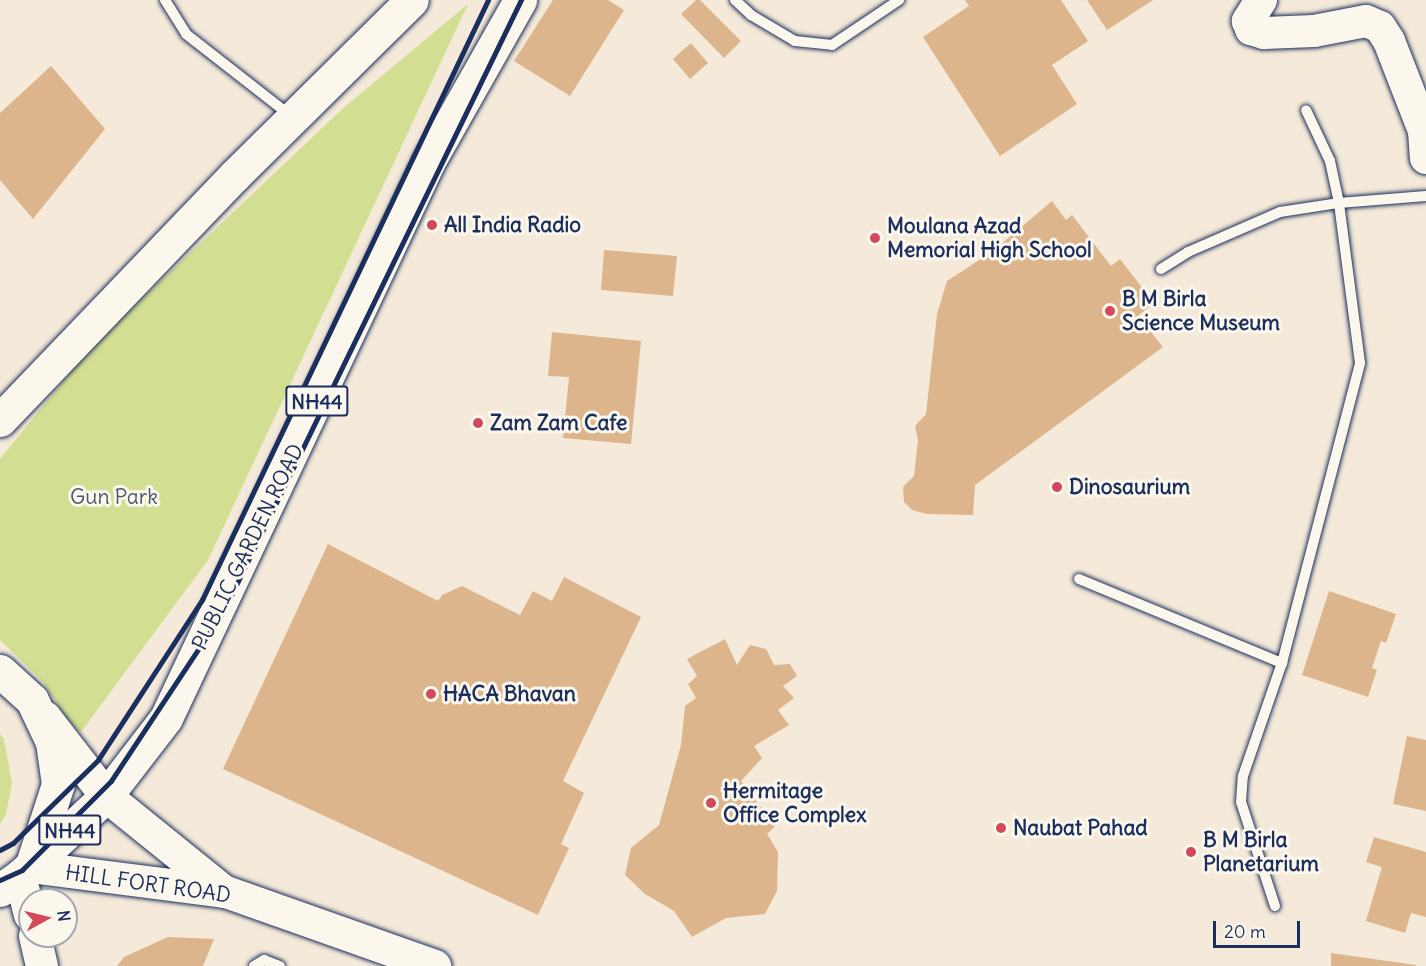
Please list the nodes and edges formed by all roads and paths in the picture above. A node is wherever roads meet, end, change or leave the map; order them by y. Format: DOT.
graph roads {
  1 [pos="165,0"];
  2 [pos="412,0"];
  3 [pos="520,0"];
  4 [pos="735,0"];
  5 [pos="899,0"];
  6 [pos="1261,0"];
  7 [pos="1306,110"];
  8 [pos="293,118"];
  9 [pos="1426,158"];
  10 [pos="1426,196"];
  11 [pos="1339,203"];
  12 [pos="1161,269"];
  13 [pos="0,420"];
  14 [pos="1078,579"];
  15 [pos="1282,663"];
  16 [pos="0,671"];
  17 [pos="32,700"];
  18 [pos="106,796"];
  19 [pos="21,874"];
  20 [pos="226,892"];
  21 [pos="1275,906"];
  22 [pos="38,948"];
  23 [pos="42,966"];
  24 [pos="254,966"];
  25 [pos="280,966"];
  26 [pos="435,966"];
  1 -- 8 [label="lane"];
  2 -- 8 [label="highway"];
  3 -- 18 [label="highway, PUBLIC GARDEN ROAD / NH44"];
  4 -- 5 [label="lane"];
  6 -- 9 [label="main road"];
  7 -- 11 [label="lane"];
  8 -- 13 [label="highway"];
  10 -- 11 [label="lane"];
  11 -- 12 [label="lane"];
  11 -- 15 [label="lane"];
  14 -- 15 [label="lane"];
  15 -- 21 [label="lane"];
  16 -- 17 [label="highway, NH44"];
  17 -- 18 [label="main road"];
  17 -- 19 [label="highway, NH44"];
  18 -- 19 [label="highway, NH44"];
  18 -- 20 [label="main road"];
  19 -- 20 [label="main road, HILL FORT ROAD"];
  20 -- 26 [label="main road, HILL FORT ROAD"];
  22 -- 23 [label="main road"];
  24 -- 25 [label="lane"];
}
